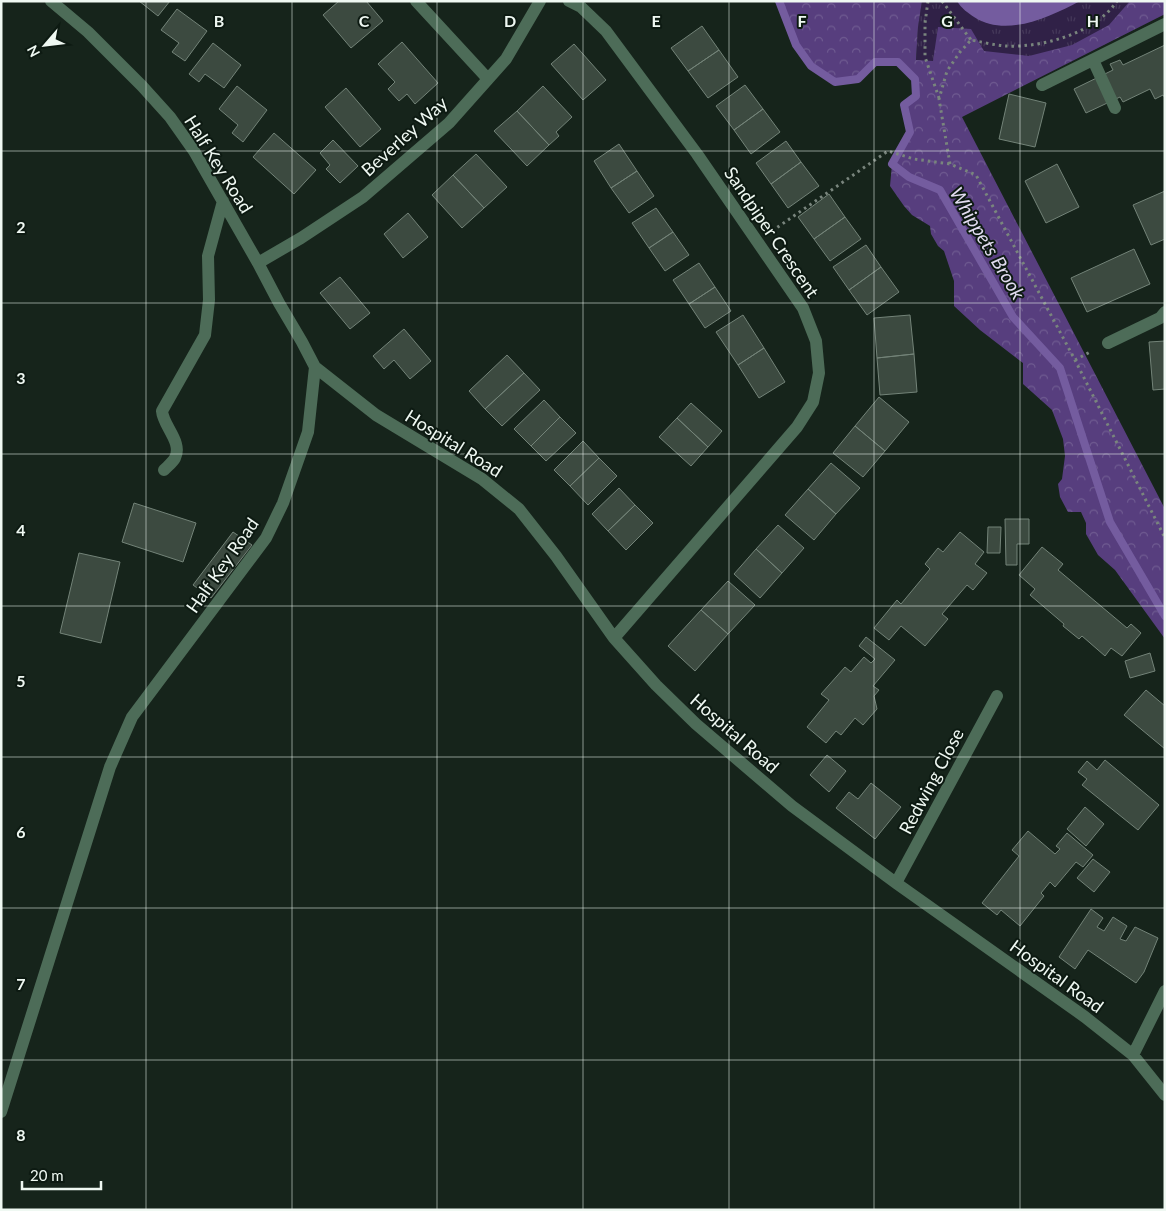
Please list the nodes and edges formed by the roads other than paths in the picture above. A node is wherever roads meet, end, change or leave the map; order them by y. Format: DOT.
graph roads {
  1 [pos="51,1"];
  2 [pos="416,1"];
  3 [pos="540,1"];
  4 [pos="569,1"];
  5 [pos="1165,24"];
  6 [pos="1093,60"];
  7 [pos="488,79"];
  8 [pos="1042,85"];
  9 [pos="1115,108"];
  10 [pos="223,201"];
  11 [pos="258,263"];
  12 [pos="1165,312"];
  13 [pos="1108,343"];
  14 [pos="315,367"];
  15 [pos="164,470"];
  16 [pos="614,638"];
  17 [pos="997,696"];
  18 [pos="896,883"];
  19 [pos="1165,991"];
  20 [pos="1133,1055"];
  21 [pos="1165,1094"];
  22 [pos="1,1112"];
  1 -- 10 [label="street, Half Key Road"];
  2 -- 7 [label="street"];
  3 -- 7 [label="street, Beverley Way"];
  4 -- 16 [label="street, Sandpiper Crescent"];
  5 -- 6 [label="street"];
  6 -- 8 [label="street"];
  6 -- 9 [label="street"];
  7 -- 11 [label="street, Beverley Way"];
  10 -- 11 [label="street, Half Key Road"];
  10 -- 15 [label="street"];
  11 -- 14 [label="street, Half Key Road"];
  12 -- 13 [label="street"];
  14 -- 16 [label="street, Hospital Road"];
  14 -- 22 [label="street, Half Key Road"];
  16 -- 18 [label="street, Hospital Road"];
  17 -- 18 [label="street, Redwing Close"];
  18 -- 20 [label="street, Hospital Road"];
  19 -- 20 [label="street"];
  20 -- 21 [label="street, Hospital Road"];
}
